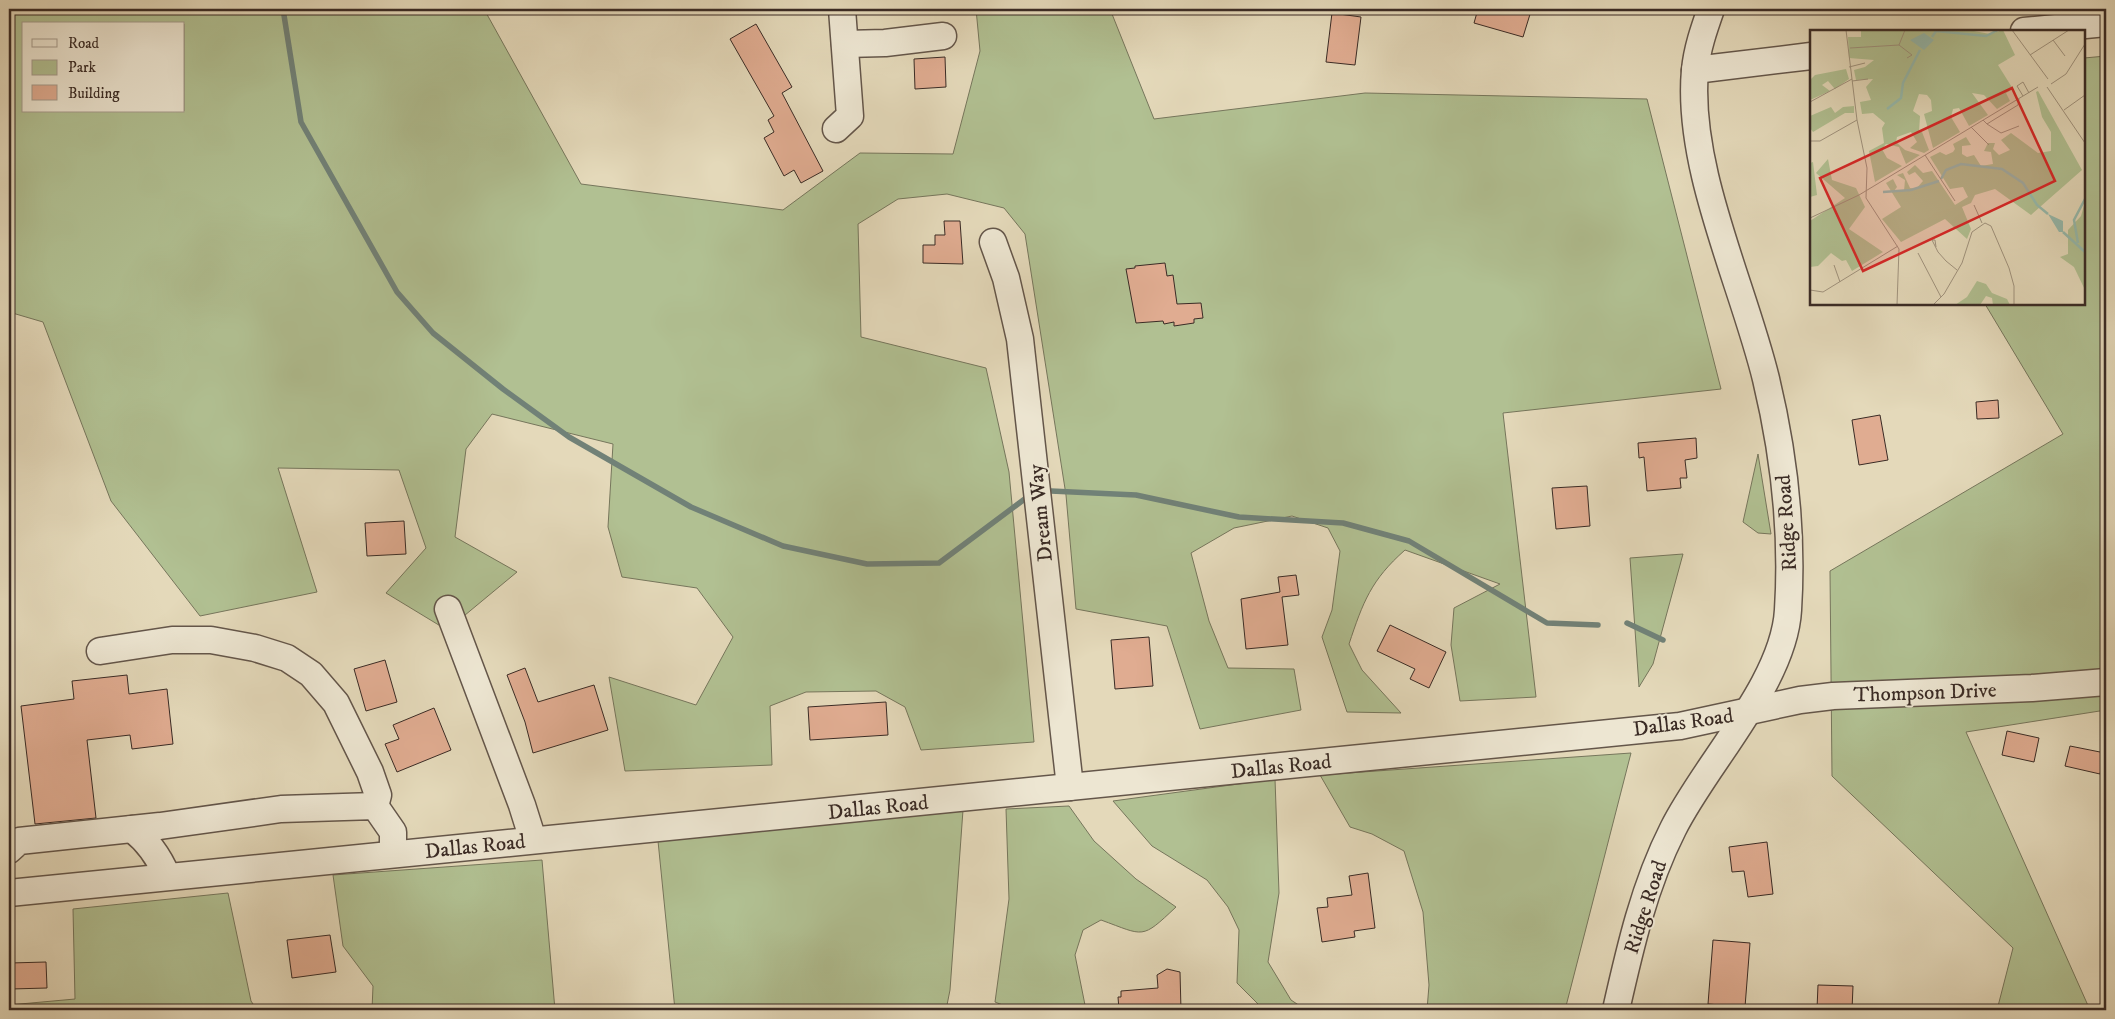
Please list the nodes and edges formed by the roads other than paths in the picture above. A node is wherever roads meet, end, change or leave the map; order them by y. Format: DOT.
graph roads {
  1 [pos="842,9"];
  2 [pos="1711,9"];
  3 [pos="2106,23"];
  4 [pos="2034,30"];
  5 [pos="943,36"];
  6 [pos="845,44"];
  7 [pos="1810,56"];
  8 [pos="1695,70"];
  9 [pos="836,129"];
  10 [pos="993,242"];
  11 [pos="448,609"];
  12 [pos="100,651"];
  13 [pos="2106,682"];
  14 [pos="1746,713"];
  15 [pos="1070,787"];
  16 [pos="375,806"];
  17 [pos="132,829"];
  18 [pos="533,840"];
  19 [pos="9,850"];
  20 [pos="393,854"];
  21 [pos="166,876"];
  22 [pos="9,893"];
  23 [pos="1616,1010"];
  1 -- 6 [label="street"];
  2 -- 8 [label="street, Ridge Road"];
  3 -- 4 [label="street"];
  5 -- 6 [label="street"];
  6 -- 9 [label="street"];
  7 -- 8 [label="street"];
  8 -- 14 [label="street, Ridge Road"];
  10 -- 15 [label="street, Dream Way"];
  11 -- 18 [label="street"];
  12 -- 16 [label="street"];
  13 -- 14 [label="street, Thompson Drive"];
  14 -- 15 [label="street, Dallas Road"];
  14 -- 23 [label="street, Ridge Road"];
  15 -- 18 [label="street, Dallas Road"];
  16 -- 17 [label="street"];
  16 -- 20 [label="street"];
  17 -- 19 [label="street"];
  17 -- 21 [label="street"];
  18 -- 20 [label="street, Dallas Road"];
  20 -- 21 [label="street, Dallas Road"];
  21 -- 22 [label="street, Dallas Road"];
}
